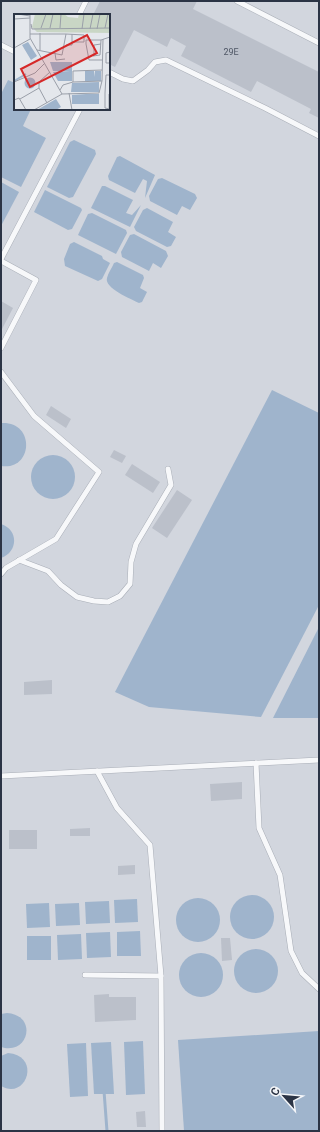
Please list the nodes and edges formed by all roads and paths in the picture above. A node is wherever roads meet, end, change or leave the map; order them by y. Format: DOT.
graph roads {
  1 [pos="86,1"];
  2 [pos="237,1"];
  3 [pos="80,14"];
  4 [pos="319,43"];
  5 [pos="1,45"];
  6 [pos="14,52"];
  7 [pos="110,72"];
  8 [pos="79,110"];
  9 [pos="319,136"];
  10 [pos="1,260"];
  11 [pos="1,348"];
  12 [pos="1,372"];
  13 [pos="168,469"];
  14 [pos="19,560"];
  15 [pos="1,574"];
  16 [pos="319,760"];
  17 [pos="256,763"];
  18 [pos="97,771"];
  19 [pos="1,776"];
  20 [pos="84,975"];
  21 [pos="161,976"];
  22 [pos="319,989"];
  23 [pos="162,1131"];
  1 -- 3 [label="lane"];
  2 -- 4 [label="lane"];
  5 -- 6 [label="lane"];
  7 -- 9 [label="lane"];
  8 -- 10 [label="lane"];
  10 -- 11 [label="lane"];
  12 -- 14 [label="lane"];
  13 -- 14 [label="lane"];
  14 -- 15 [label="lane"];
  16 -- 17 [label="lane"];
  17 -- 18 [label="lane"];
  17 -- 22 [label="lane"];
  18 -- 19 [label="lane"];
  18 -- 21 [label="lane"];
  20 -- 21 [label="lane"];
  21 -- 23 [label="lane"];
}
